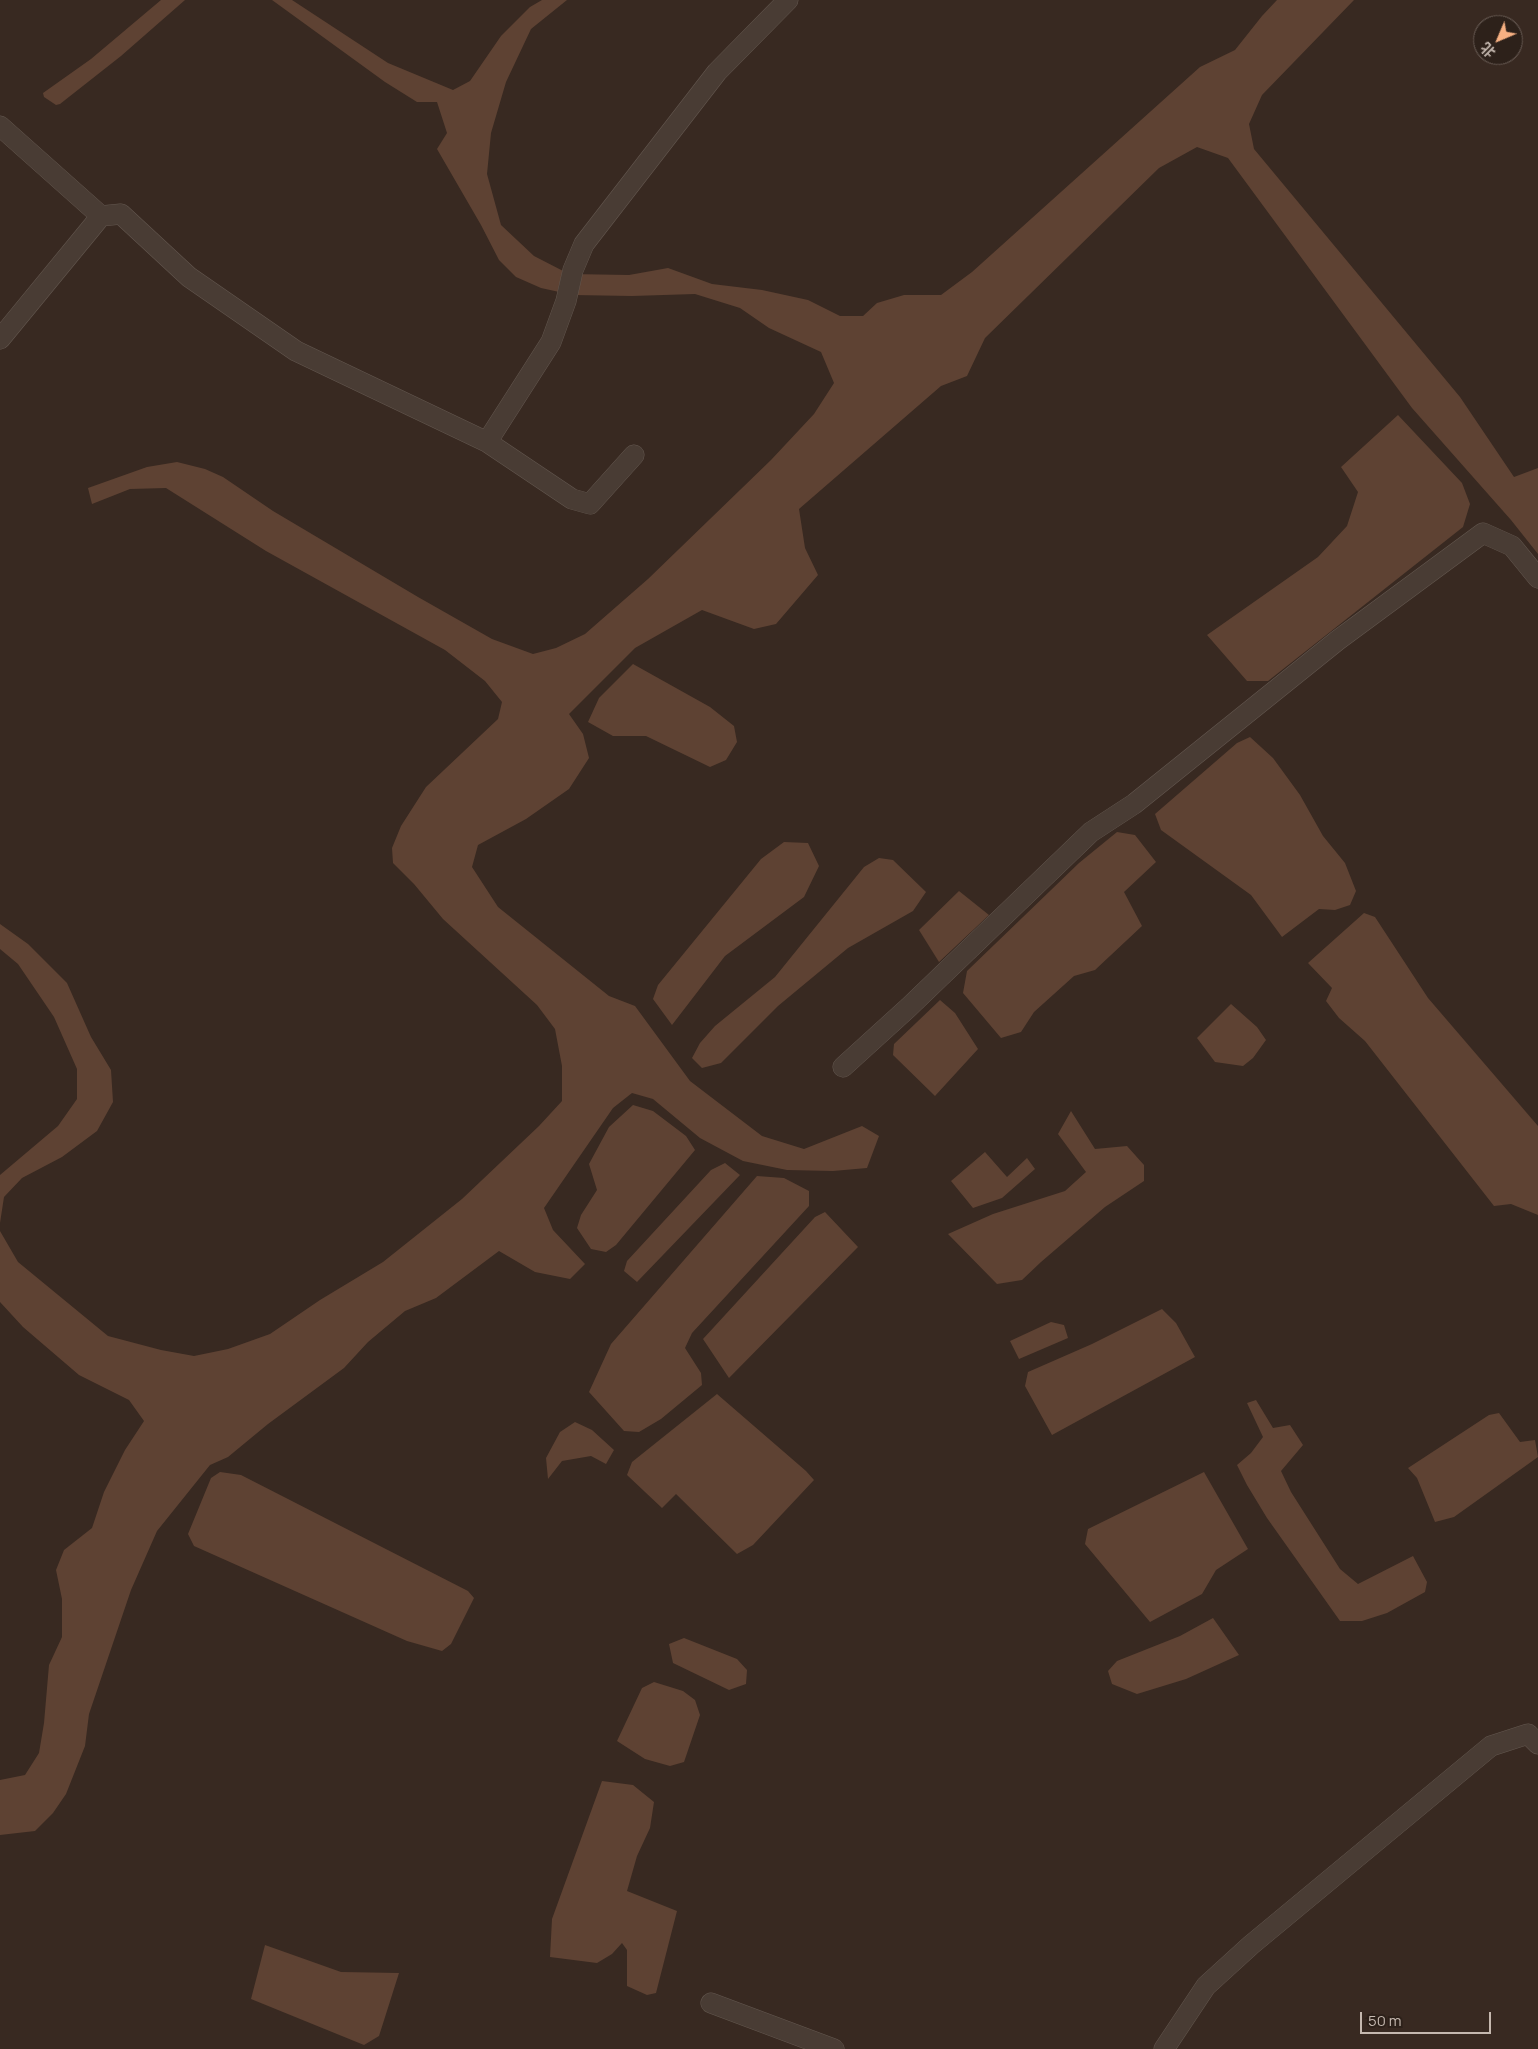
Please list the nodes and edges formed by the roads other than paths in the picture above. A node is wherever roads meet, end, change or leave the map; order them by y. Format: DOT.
graph roads {
  1 [pos="788,0"];
  2 [pos="0,126"];
  3 [pos="100,216"];
  4 [pos="0,339"];
  5 [pos="488,442"];
  6 [pos="634,455"];
  7 [pos="1538,578"];
  8 [pos="843,1067"];
  9 [pos="1538,1744"];
  10 [pos="711,2003"];
  11 [pos="834,2049"];
  12 [pos="1164,2049"];
  1 -- 5 [label="street"];
  2 -- 3 [label="street"];
  3 -- 4 [label="street"];
  3 -- 5 [label="street"];
  5 -- 6 [label="street"];
  7 -- 8 [label="street"];
  9 -- 12 [label="street"];
  10 -- 11 [label="street"];
}
